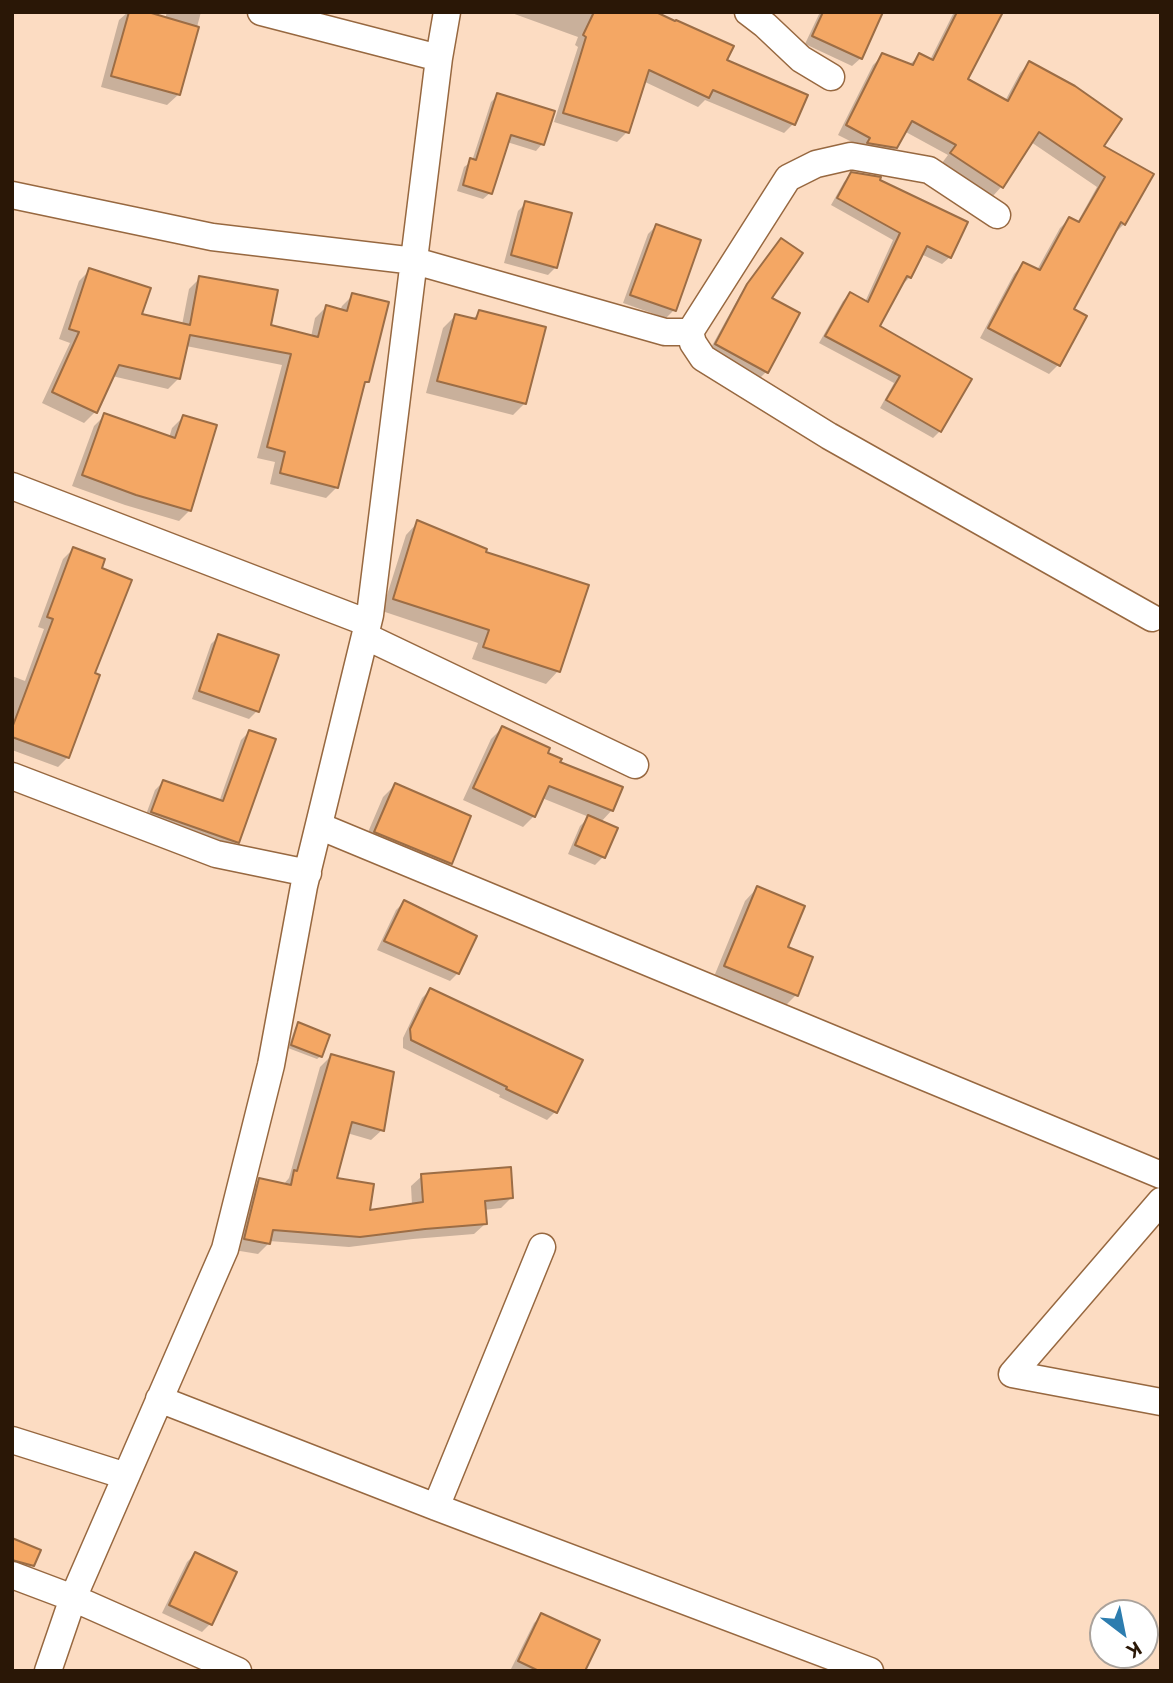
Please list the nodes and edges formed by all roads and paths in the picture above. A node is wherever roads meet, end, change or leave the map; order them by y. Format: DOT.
graph roads {
  1 [pos="261,12"];
  2 [pos="447,12"];
  3 [pos="748,12"];
  4 [pos="439,58"];
  5 [pos="831,77"];
  6 [pos="12,195"];
  7 [pos="997,215"];
  8 [pos="415,261"];
  9 [pos="690,332"];
  10 [pos="12,486"];
  11 [pos="1152,618"];
  12 [pos="367,630"];
  13 [pos="635,765"];
  14 [pos="12,776"];
  15 [pos="319,826"];
  16 [pos="308,873"];
  17 [pos="1161,1175"];
  18 [pos="1161,1201"];
  19 [pos="541,1247"];
  20 [pos="159,1399"];
  21 [pos="1161,1402"];
  22 [pos="12,1440"];
  23 [pos="127,1476"];
  24 [pos="436,1507"];
  25 [pos="12,1575"];
  26 [pos="73,1598"];
  27 [pos="48,1671"];
  28 [pos="238,1671"];
  29 [pos="870,1671"];
  1 -- 4 [label="street"];
  2 -- 4 [label="street"];
  3 -- 5 [label="street"];
  4 -- 8 [label="street"];
  6 -- 8 [label="street"];
  7 -- 9 [label="street"];
  8 -- 9 [label="street"];
  8 -- 12 [label="street"];
  9 -- 11 [label="street"];
  10 -- 12 [label="street"];
  12 -- 13 [label="street"];
  12 -- 15 [label="street"];
  14 -- 16 [label="street"];
  15 -- 16 [label="street"];
  15 -- 17 [label="street"];
  16 -- 20 [label="street"];
  18 -- 21 [label="street"];
  19 -- 24 [label="street"];
  20 -- 23 [label="street"];
  20 -- 24 [label="street"];
  22 -- 23 [label="street"];
  23 -- 26 [label="street"];
  24 -- 29 [label="street"];
  25 -- 26 [label="street"];
  26 -- 27 [label="street"];
  26 -- 28 [label="street"];
}
